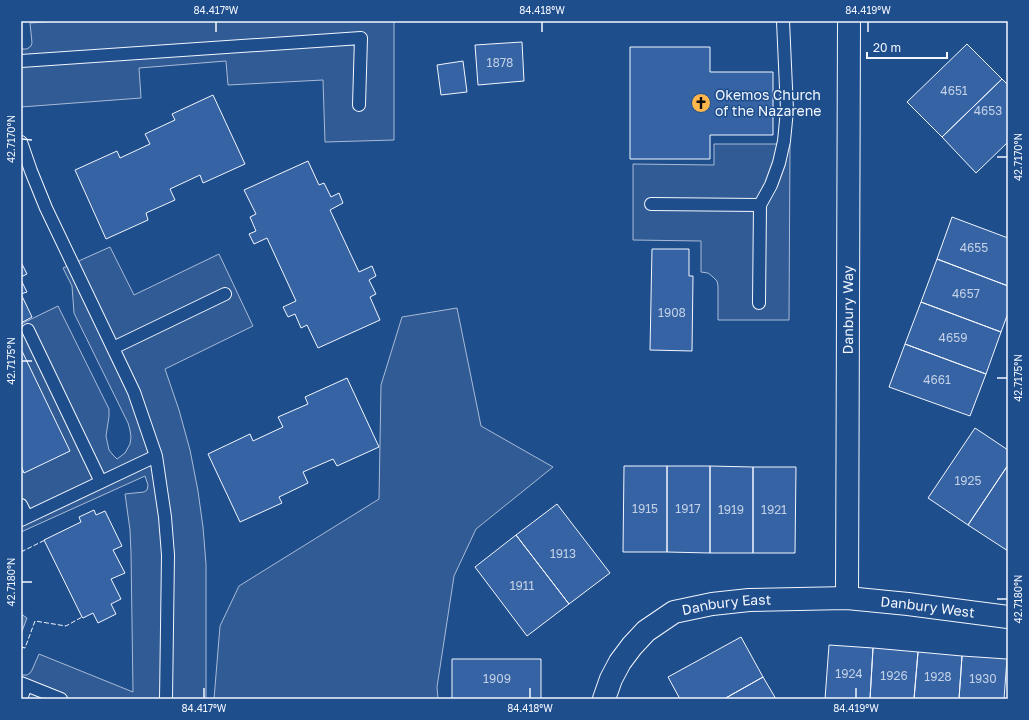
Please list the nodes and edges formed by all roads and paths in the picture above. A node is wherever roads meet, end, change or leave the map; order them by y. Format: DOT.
graph roads {
  1 [pos="783,21"];
  2 [pos="849,21"];
  3 [pos="21,61"];
  4 [pos="359,105"];
  5 [pos="21,142"];
  6 [pos="651,204"];
  7 [pos="760,205"];
  8 [pos="225,294"];
  9 [pos="759,303"];
  10 [pos="28,330"];
  11 [pos="113,348"];
  12 [pos="156,456"];
  13 [pos="101,482"];
  14 [pos="21,505"];
  15 [pos="24,519"];
  16 [pos="847,598"];
  17 [pos="1008,617"];
  18 [pos="24,684"];
  19 [pos="21,699"];
  20 [pos="61,699"];
  21 [pos="166,699"];
  22 [pos="604,699"];
  1 -- 7 [label="lane"];
  2 -- 16 [label="street, Danbury Way"];
  3 -- 4 [label="lane"];
  5 -- 11 [label="lane"];
  6 -- 7 [label="lane"];
  7 -- 9 [label="lane"];
  8 -- 11 [label="lane"];
  10 -- 13 [label="lane"];
  11 -- 12 [label="lane"];
  12 -- 13 [label="lane"];
  12 -- 21 [label="lane"];
  13 -- 15 [label="lane"];
  14 -- 15 [label="lane"];
  16 -- 17 [label="street, Danbury West"];
  16 -- 22 [label="street, Danbury East"];
  18 -- 19 [label="lane"];
  18 -- 20 [label="lane"];
}
